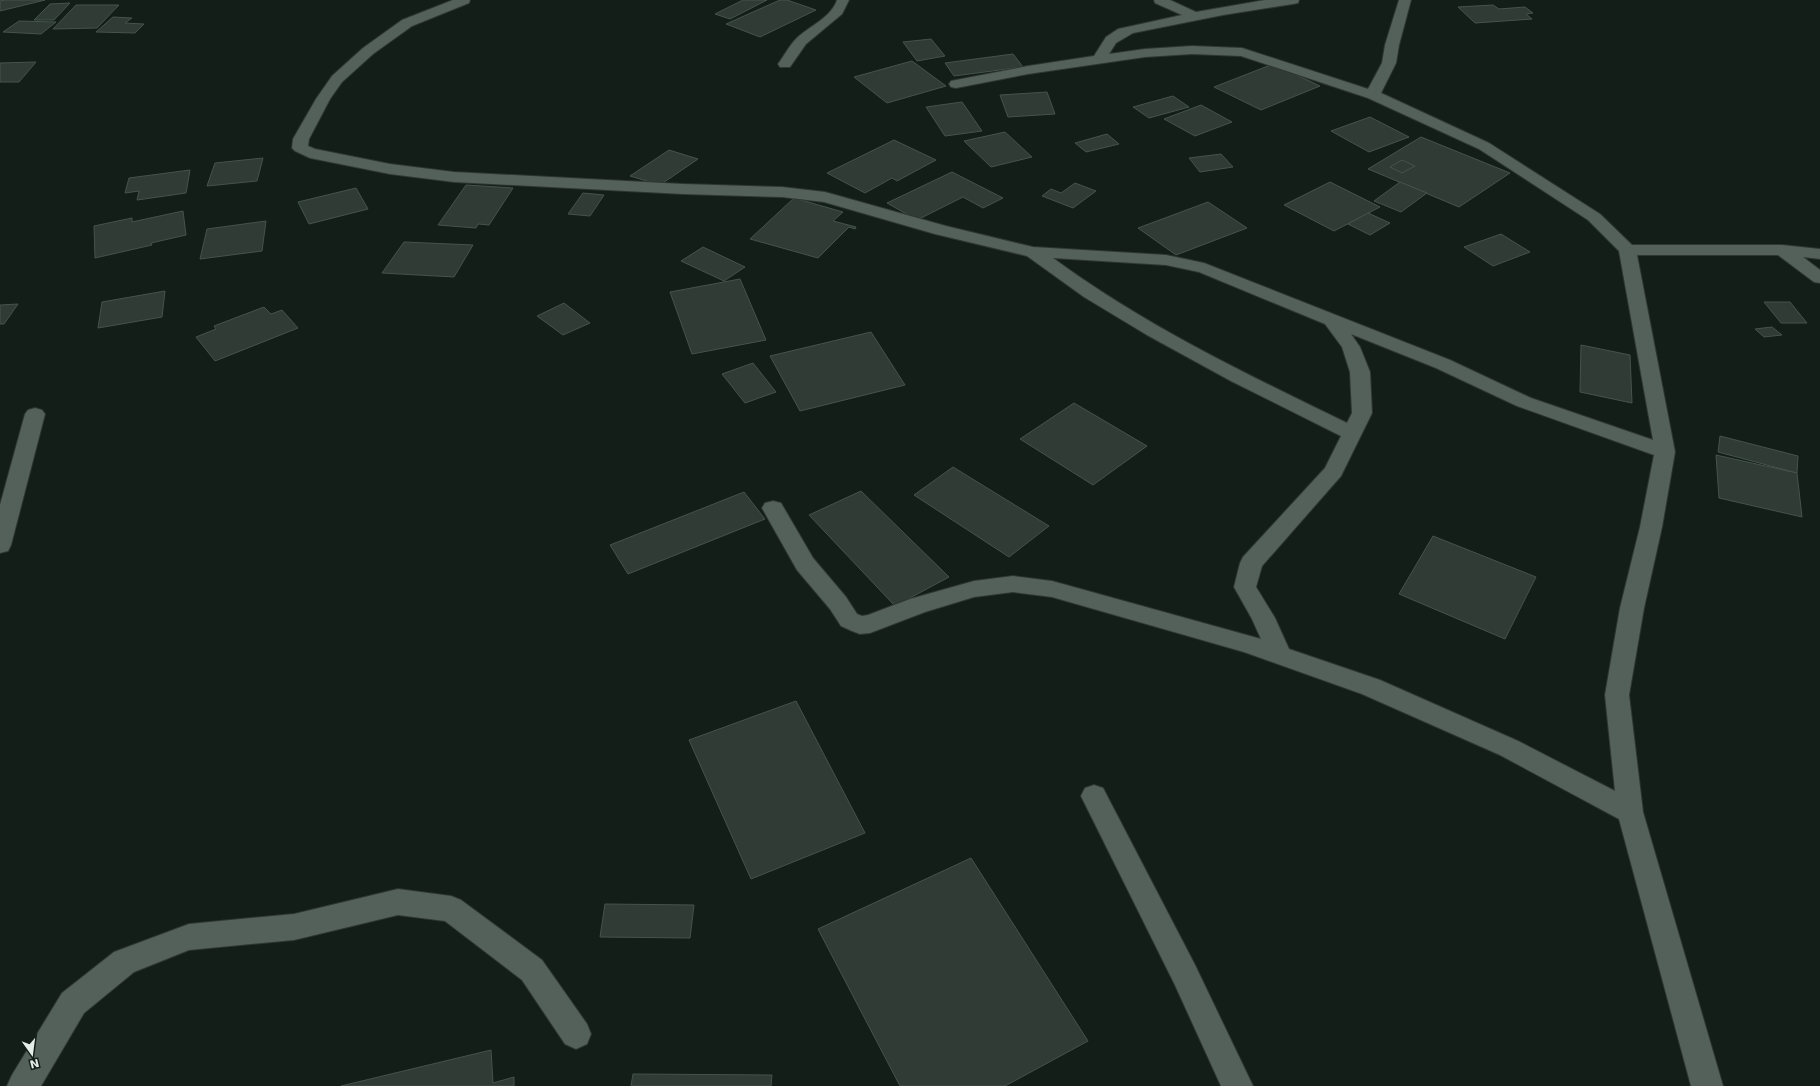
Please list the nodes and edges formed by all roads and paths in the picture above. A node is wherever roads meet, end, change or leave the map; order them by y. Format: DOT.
graph roads {
  1 [pos="464,0"];
  2 [pos="843,0"];
  3 [pos="1160,0"];
  4 [pos="1293,0"];
  5 [pos="1405,0"];
  6 [pos="1194,16"];
  7 [pos="1100,59"];
  8 [pos="785,64"];
  9 [pos="956,84"];
  10 [pos="1373,95"];
  11 [pos="1627,250"];
  12 [pos="1782,250"];
  13 [pos="1033,252"];
  14 [pos="1820,254"];
  15 [pos="1820,278"];
  16 [pos="1331,320"];
  17 [pos="36,414"];
  18 [pos="1352,434"];
  19 [pos="1665,452"];
  20 [pos="773,508"];
  21 [pos="0,545"];
  22 [pos="1280,655"];
  23 [pos="1094,796"];
  24 [pos="1630,812"];
  25 [pos="576,1034"];
  26 [pos="23,1086"];
  27 [pos="1237,1086"];
  28 [pos="1707,1086"];
  1 -- 13 [label="street"];
  2 -- 8 [label="street"];
  3 -- 6 [label="street"];
  4 -- 6 [label="street"];
  5 -- 10 [label="street"];
  6 -- 7 [label="street"];
  7 -- 9 [label="street"];
  7 -- 10 [label="street"];
  10 -- 11 [label="street"];
  11 -- 12 [label="street"];
  11 -- 19 [label="street"];
  12 -- 14 [label="street"];
  12 -- 15 [label="street"];
  13 -- 16 [label="street"];
  13 -- 18 [label="street"];
  16 -- 18 [label="street"];
  16 -- 19 [label="street"];
  17 -- 21 [label="street"];
  18 -- 22 [label="street"];
  19 -- 24 [label="street"];
  20 -- 22 [label="street"];
  22 -- 24 [label="street"];
  23 -- 27 [label="street"];
  24 -- 28 [label="street"];
  25 -- 26 [label="street"];
}
